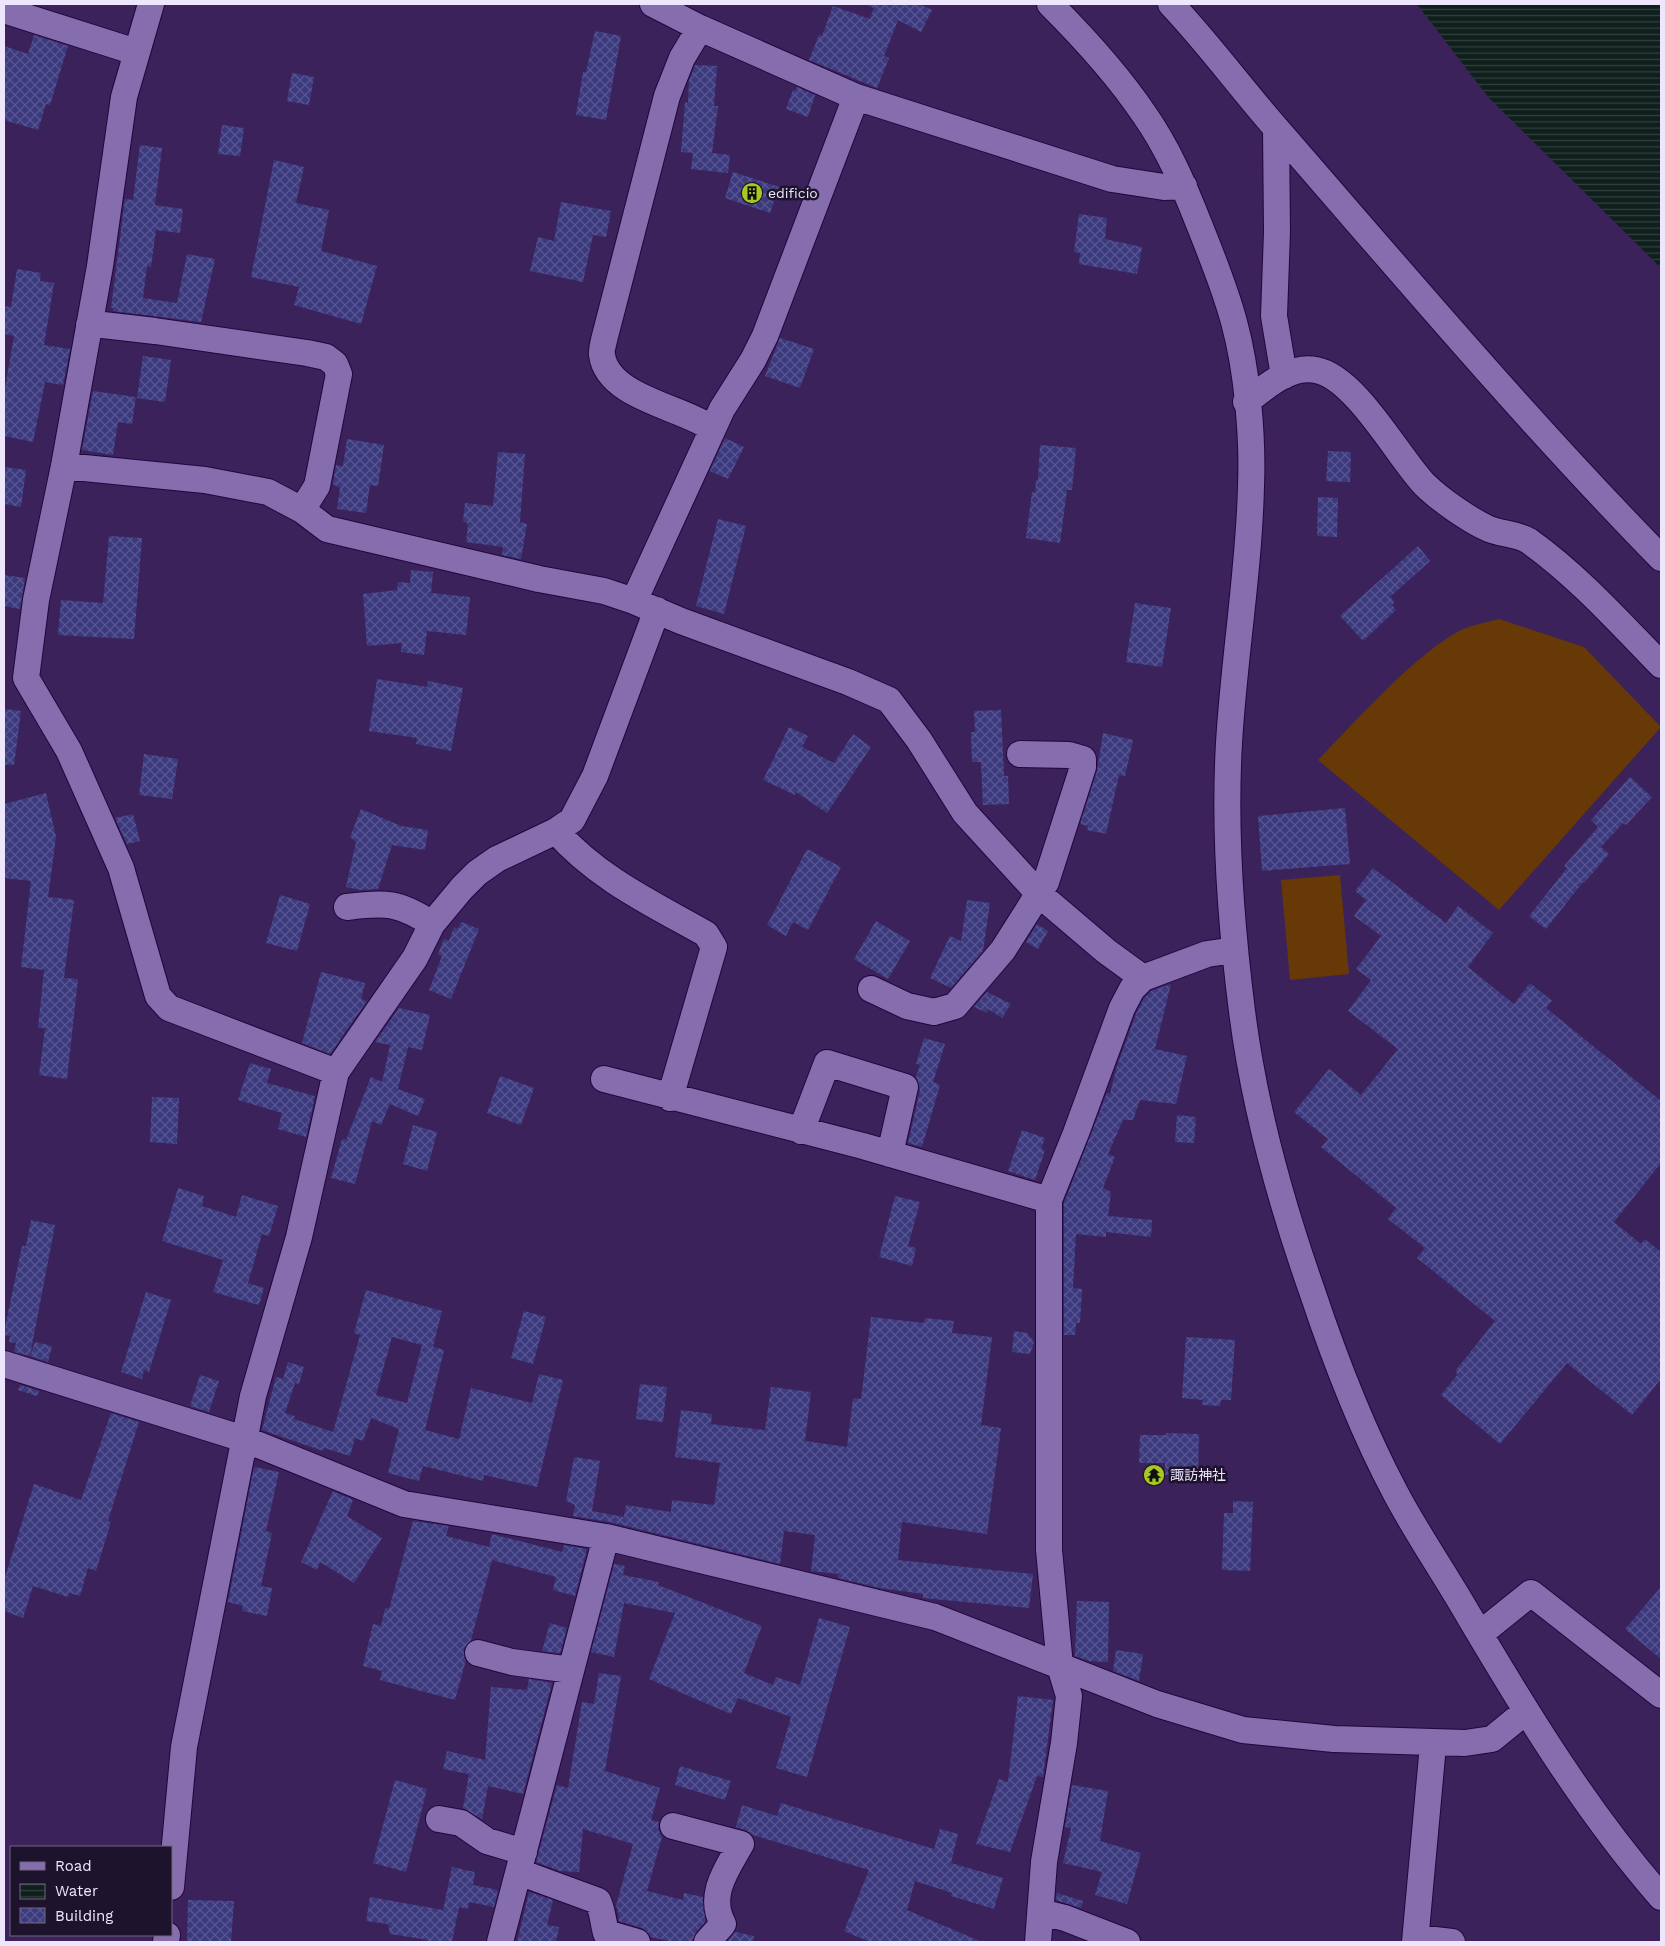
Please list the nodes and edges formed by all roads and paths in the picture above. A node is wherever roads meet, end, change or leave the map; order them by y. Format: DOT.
graph roads {
  1 [pos="151,4"];
  2 [pos="654,4"];
  3 [pos="1050,4"];
  4 [pos="1171,4"];
  5 [pos="4,10"];
  6 [pos="700,28"];
  7 [pos="136,52"];
  8 [pos="856,97"];
  9 [pos="1276,128"];
  10 [pos="1184,186"];
  11 [pos="89,325"];
  12 [pos="1284,376"];
  13 [pos="1246,402"];
  14 [pos="713,429"];
  15 [pos="64,466"];
  16 [pos="302,510"];
  17 [pos="1661,558"];
  18 [pos="645,605"];
  19 [pos="1661,665"];
  20 [pos="15,677"];
  21 [pos="1020,754"];
  22 [pos="556,831"];
  23 [pos="1039,894"];
  24 [pos="347,907"];
  25 [pos="432,924"];
  26 [pos="1236,950"];
  27 [pos="1143,978"];
  28 [pos="871,989"];
  29 [pos="336,1072"];
  30 [pos="604,1079"];
  31 [pos="670,1098"];
  32 [pos="802,1131"];
  33 [pos="890,1154"];
  34 [pos="1049,1200"];
  35 [pos="4,1364"];
  36 [pos="244,1438"];
  37 [pos="606,1537"];
  38 [pos="1480,1634"];
  39 [pos="478,1653"];
  40 [pos="1060,1666"];
  41 [pos="571,1670"];
  42 [pos="1661,1695"];
  43 [pos="1525,1712"];
  44 [pos="1432,1756"];
  45 [pos="439,1819"];
  46 [pos="674,1826"];
  47 [pos="522,1862"];
  48 [pos="172,1876"];
  49 [pos="1661,1897"];
  50 [pos="1041,1912"];
  51 [pos="1416,1940"];
  52 [pos="500,1942"];
  53 [pos="637,1942"];
  54 [pos="707,1942"];
  55 [pos="1038,1942"];
  56 [pos="1127,1942"];
  57 [pos="1452,1942"];
  1 -- 7 [label="street"];
  2 -- 6 [label="street"];
  3 -- 10 [label="street"];
  4 -- 9 [label="street"];
  5 -- 7 [label="street"];
  6 -- 8 [label="street"];
  6 -- 14 [label="street"];
  7 -- 11 [label="street"];
  8 -- 10 [label="street"];
  8 -- 14 [label="street"];
  9 -- 12 [label="street"];
  9 -- 17 [label="street"];
  10 -- 13 [label="street"];
  11 -- 15 [label="street"];
  11 -- 16 [label="street"];
  12 -- 13 [label="street"];
  12 -- 19 [label="street"];
  13 -- 26 [label="street"];
  14 -- 18 [label="street"];
  15 -- 16 [label="street"];
  15 -- 20 [label="street"];
  16 -- 18 [label="street"];
  18 -- 22 [label="street"];
  18 -- 23 [label="street"];
  20 -- 29 [label="street"];
  21 -- 23 [label="street"];
  22 -- 25 [label="street"];
  22 -- 31 [label="street"];
  23 -- 27 [label="street"];
  23 -- 28 [label="street"];
  24 -- 25 [label="street"];
  25 -- 29 [label="street"];
  26 -- 27 [label="street"];
  26 -- 38 [label="street"];
  27 -- 34 [label="street"];
  29 -- 36 [label="street"];
  30 -- 31 [label="street"];
  31 -- 32 [label="street"];
  32 -- 33 [label="street"];
  32 -- 33 [label="street"];
  33 -- 34 [label="street"];
  34 -- 40 [label="street"];
  35 -- 36 [label="street"];
  36 -- 37 [label="street"];
  36 -- 48 [label="street"];
  37 -- 40 [label="street"];
  37 -- 41 [label="street"];
  38 -- 42 [label="street"];
  38 -- 43 [label="street"];
  39 -- 41 [label="street"];
  40 -- 43 [label="street"];
  40 -- 50 [label="street"];
  41 -- 47 [label="street"];
  43 -- 49 [label="street"];
  44 -- 51 [label="street"];
  45 -- 47 [label="street"];
  46 -- 54 [label="street"];
  47 -- 52 [label="street"];
  47 -- 53 [label="street"];
  50 -- 55 [label="street"];
  50 -- 56 [label="street"];
  51 -- 57 [label="street"];
}
